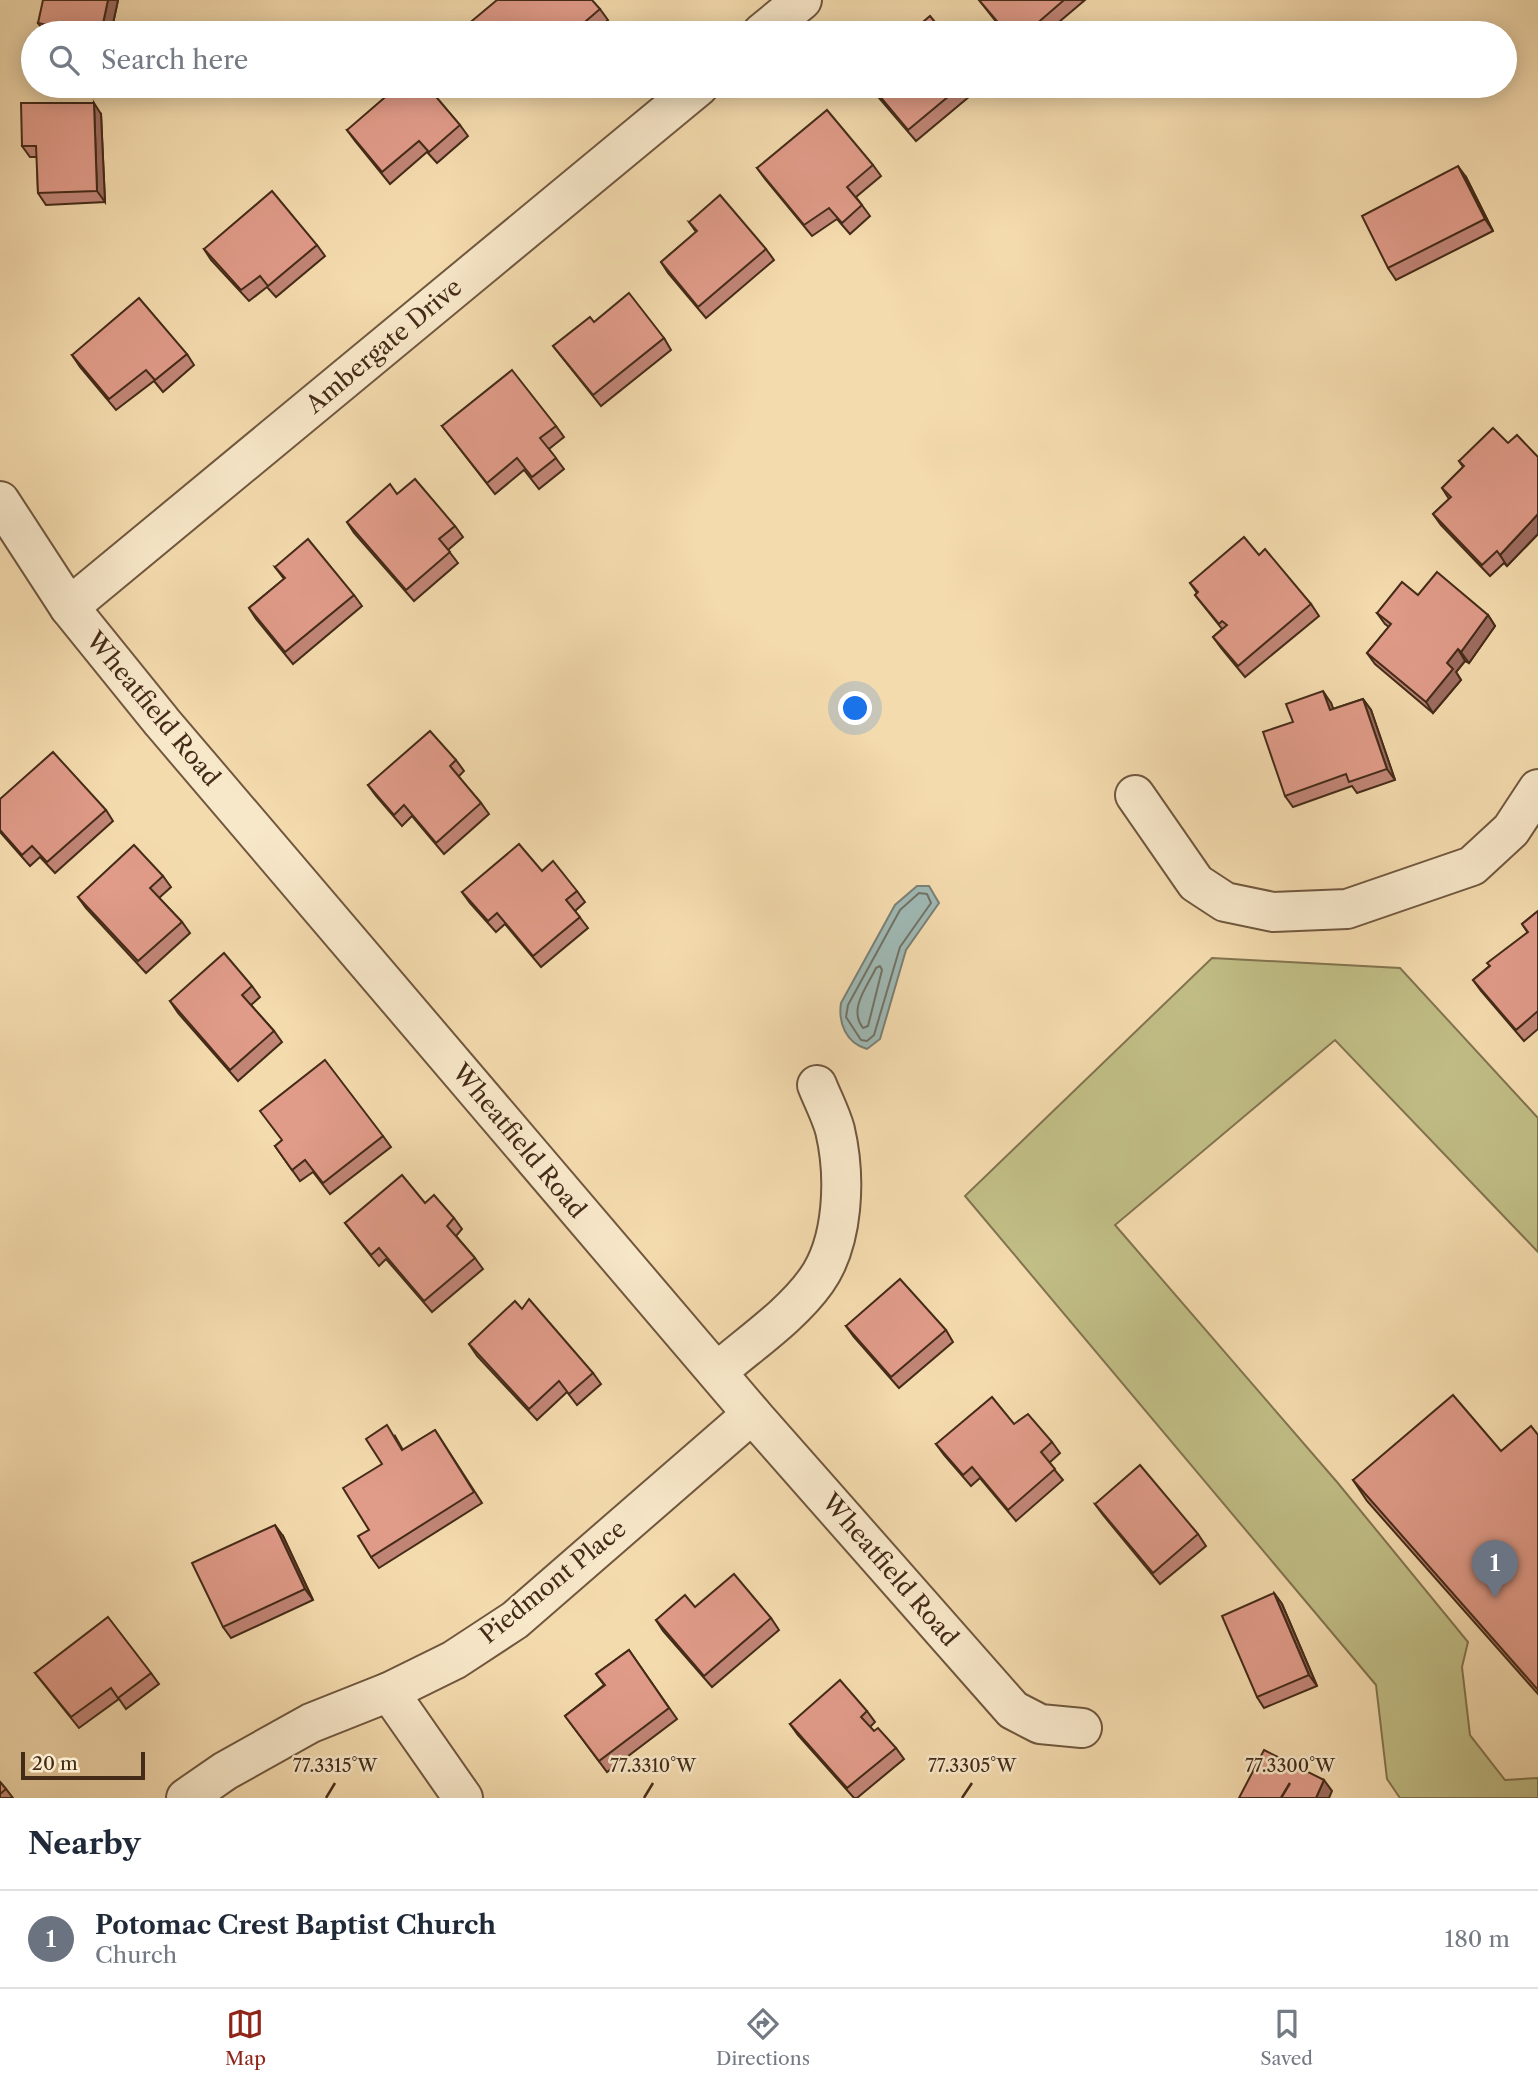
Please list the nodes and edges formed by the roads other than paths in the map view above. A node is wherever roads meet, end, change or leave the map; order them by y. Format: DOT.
graph roads {
  1 [pos="802,0"];
  2 [pos="777,21"];
  3 [pos="684,98"];
  4 [pos="0,501"];
  5 [pos="69,607"];
  6 [pos="1538,789"];
  7 [pos="1135,795"];
  8 [pos="813,1096"];
  9 [pos="717,1372"];
  10 [pos="752,1413"];
  11 [pos="389,1692"];
  12 [pos="1082,1728"];
  13 [pos="186,1798"];
  14 [pos="463,1798"];
  1 -- 2 [label="street"];
  3 -- 5 [label="street, Ambergate Drive"];
  4 -- 5 [label="street, Wheatfield Road"];
  5 -- 9 [label="street, Wheatfield Road"];
  6 -- 7 [label="street"];
  8 -- 9 [label="street"];
  9 -- 10 [label="street, Wheatfield Road"];
  10 -- 11 [label="street, Piedmont Place"];
  10 -- 12 [label="street, Wheatfield Road"];
  11 -- 13 [label="street, Piedmont Place"];
  11 -- 14 [label="street"];
}
